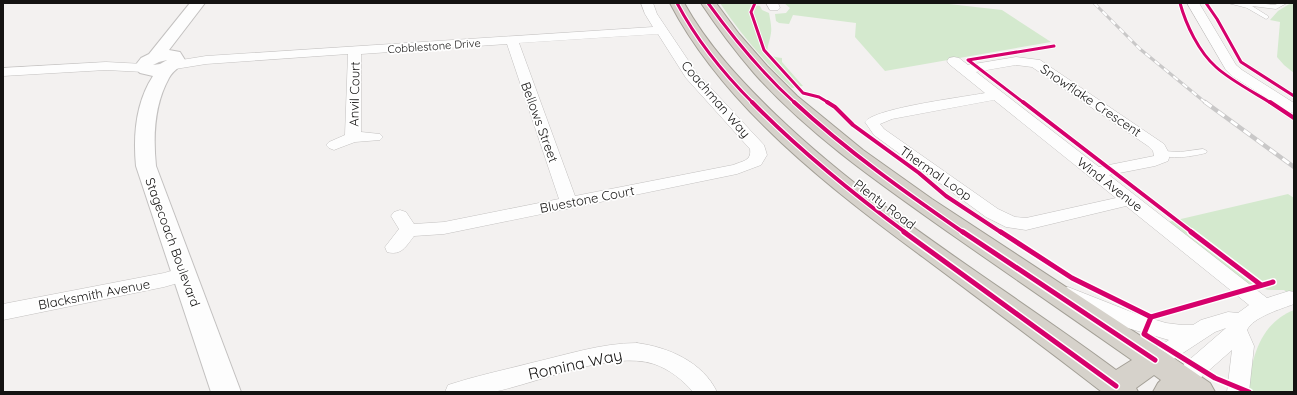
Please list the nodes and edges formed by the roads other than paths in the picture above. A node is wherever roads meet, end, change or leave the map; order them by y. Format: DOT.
graph roads {
  1 [pos="198,3"];
  2 [pos="647,3"];
  3 [pos="677,3"];
  4 [pos="708,3"];
  5 [pos="1193,3"];
  6 [pos="1231,3"];
  7 [pos="1241,3"];
  8 [pos="1284,3"];
  9 [pos="1266,17"];
  10 [pos="662,30"];
  11 [pos="512,41"];
  12 [pos="355,50"];
  13 [pos="161,63"];
  14 [pos="960,66"];
  15 [pos="3,72"];
  16 [pos="997,95"];
  17 [pos="1294,109"];
  18 [pos="353,137"];
  19 [pos="375,138"];
  20 [pos="334,146"];
  21 [pos="1203,151"];
  22 [pos="1163,153"];
  23 [pos="759,155"];
  24 [pos="1096,173"];
  25 [pos="1130,200"];
  26 [pos="569,203"];
  27 [pos="394,247"];
  28 [pos="185,274"];
  29 [pos="1038,282"];
  30 [pos="1289,298"];
  31 [pos="1265,307"];
  32 [pos="3,312"];
  33 [pos="1238,326"];
  34 [pos="1197,333"];
  35 [pos="1155,360"];
  36 [pos="1183,388"];
  37 [pos="1116,390"];
  38 [pos="226,392"];
  39 [pos="456,392"];
  40 [pos="706,392"];
  41 [pos="1238,392"];
  1 -- 13 [label="street, Stagecoach Boulevard"];
  2 -- 10 [label="street, Coachman Way"];
  3 -- 37 [label="highway, Plenty Road"];
  4 -- 29 [label="highway, Plenty Road"];
  5 -- 17 [label="street"];
  6 -- 9 [label="lane"];
  7 -- 8 [label="lane"];
  10 -- 11 [label="street, Cobblestone Drive"];
  10 -- 23 [label="street, Coachman Way"];
  11 -- 12 [label="street, Cobblestone Drive"];
  11 -- 26 [label="street, Bellows Street"];
  12 -- 13 [label="street, Cobblestone Drive"];
  12 -- 18 [label="street, Anvil Court"];
  13 -- 15 [label="street, Cobblestone Drive"];
  13 -- 28 [label="street, Stagecoach Boulevard"];
  14 -- 16 [label="street, Wind Avenue"];
  14 -- 22 [label="street, Snowflake Crescent"];
  16 -- 24 [label="street, Wind Avenue"];
  16 -- 25 [label="street, Thermal Loop"];
  18 -- 19 [label="street, Anvil Court"];
  18 -- 20 [label="street, Anvil Court"];
  21 -- 22 [label="lane"];
  22 -- 24 [label="street"];
  23 -- 26 [label="street, Bluestone Court"];
  24 -- 25 [label="street, Wind Avenue"];
  25 -- 31 [label="street, Wind Avenue"];
  26 -- 27 [label="street, Bluestone Court"];
  28 -- 32 [label="street, Blacksmith Avenue"];
  28 -- 38 [label="street, Stagecoach Boulevard"];
  29 -- 34 [label="street"];
  29 -- 35 [label="highway, Plenty Road"];
  30 -- 31 [label="street"];
  31 -- 33 [label="street"];
  33 -- 34 [label="street"];
  33 -- 36 [label="street"];
  33 -- 41 [label="street"];
  34 -- 35 [label="street"];
  35 -- 36 [label="highway, Plenty Road"];
  35 -- 37 [label="highway"];
  39 -- 40 [label="street, Romina Way"];
}
